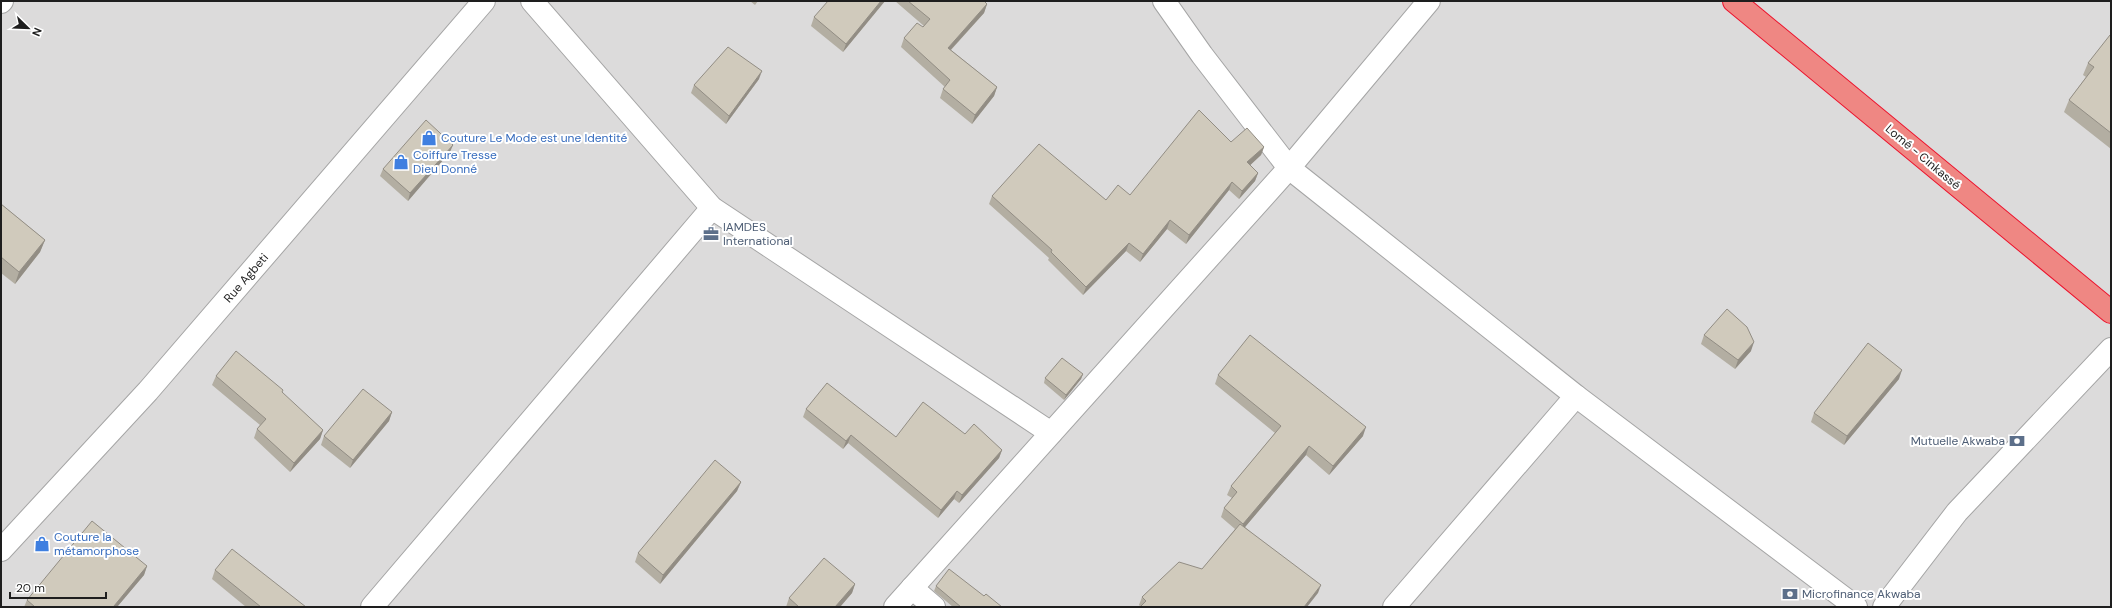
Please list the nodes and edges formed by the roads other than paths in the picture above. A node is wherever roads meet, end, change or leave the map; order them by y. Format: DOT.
graph roads {
  1 [pos="484,1"];
  2 [pos="532,1"];
  3 [pos="1164,1"];
  4 [pos="1429,1"];
  5 [pos="1734,1"];
  6 [pos="1289,168"];
  7 [pos="712,208"];
  8 [pos="2111,312"];
  9 [pos="2111,349"];
  10 [pos="1576,396"];
  11 [pos="1051,433"];
  12 [pos="1,550"];
  13 [pos="912,588"];
  14 [pos="372,607"];
  15 [pos="895,607"];
  16 [pos="934,607"];
  17 [pos="1394,607"];
  18 [pos="1856,607"];
  19 [pos="1884,607"];
  1 -- 12 [label="street, Rue Agbeti"];
  2 -- 7 [label="street"];
  3 -- 6 [label="street"];
  4 -- 6 [label="street"];
  5 -- 8 [label="highway, Lomé - Cinkassé"];
  6 -- 10 [label="street"];
  6 -- 11 [label="street"];
  7 -- 11 [label="street"];
  7 -- 14 [label="street"];
  9 -- 19 [label="street"];
  10 -- 17 [label="street"];
  10 -- 18 [label="street"];
  11 -- 13 [label="street"];
  13 -- 15 [label="street"];
  13 -- 16 [label="street"];
}
